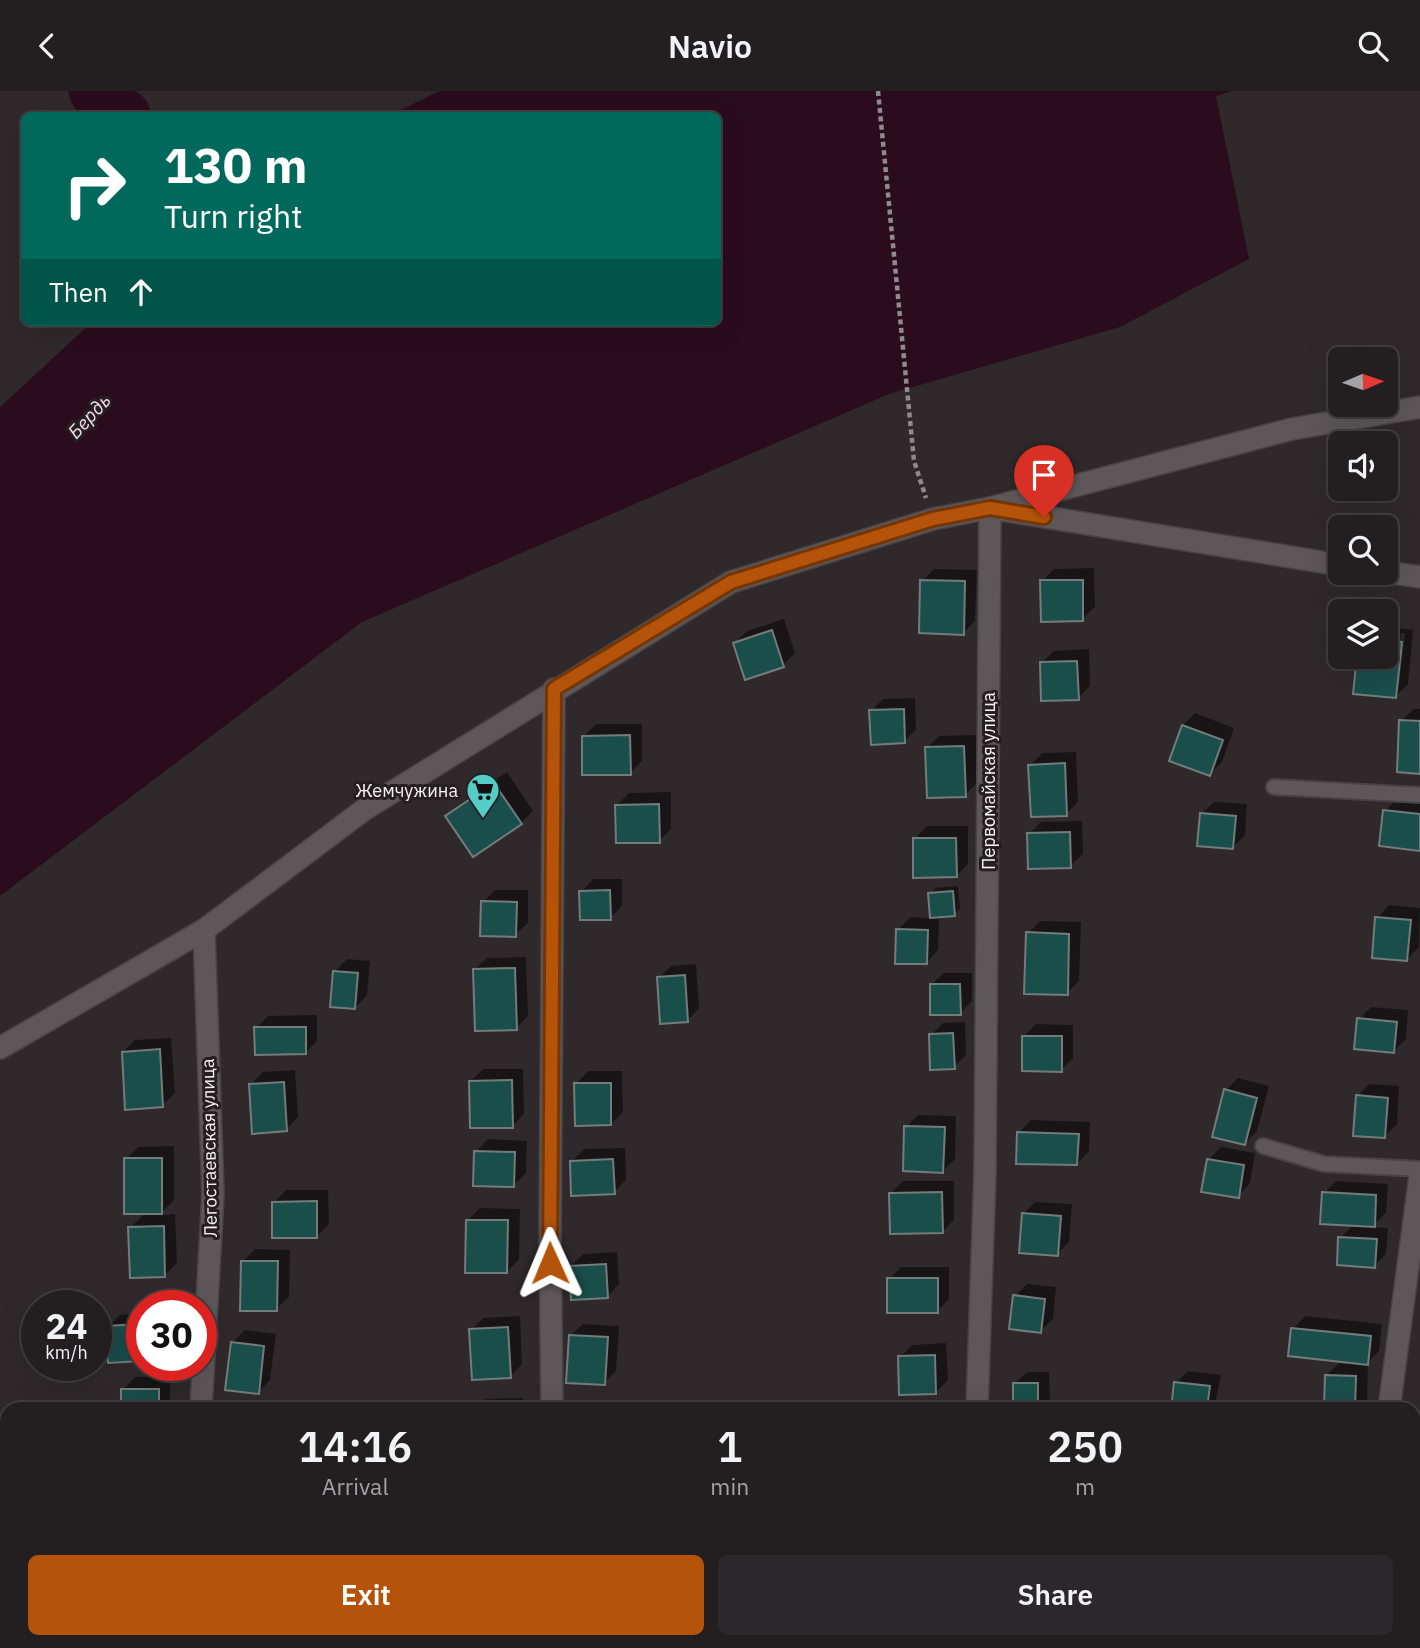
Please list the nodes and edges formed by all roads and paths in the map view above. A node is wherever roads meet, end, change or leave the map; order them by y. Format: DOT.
graph roads {
  1 [pos="878,91"];
  2 [pos="1420,407"];
  3 [pos="990,508"];
  4 [pos="933,519"];
  5 [pos="1328,563"];
  6 [pos="1398,574"];
  7 [pos="1420,577"];
  8 [pos="554,689"];
  9 [pos="1274,787"];
  10 [pos="1420,795"];
  11 [pos="204,930"];
  12 [pos="0,1048"];
  13 [pos="1263,1146"];
  14 [pos="1420,1169"];
  15 [pos="1420,1176"];
  16 [pos="201,1402"];
  17 [pos="552,1402"];
  18 [pos="977,1402"];
  19 [pos="1390,1402"];
  1 -- 4 [label="path"];
  2 -- 3 [label="street"];
  3 -- 4 [label="street"];
  3 -- 5 [label="street"];
  3 -- 18 [label="street, Первомайская улица"];
  4 -- 8 [label="street"];
  6 -- 7 [label="street"];
  8 -- 11 [label="street"];
  8 -- 17 [label="street"];
  9 -- 10 [label="lane"];
  11 -- 12 [label="street"];
  11 -- 16 [label="street, Легостаевская улица"];
  13 -- 14 [label="lane"];
  15 -- 19 [label="street"];
}
